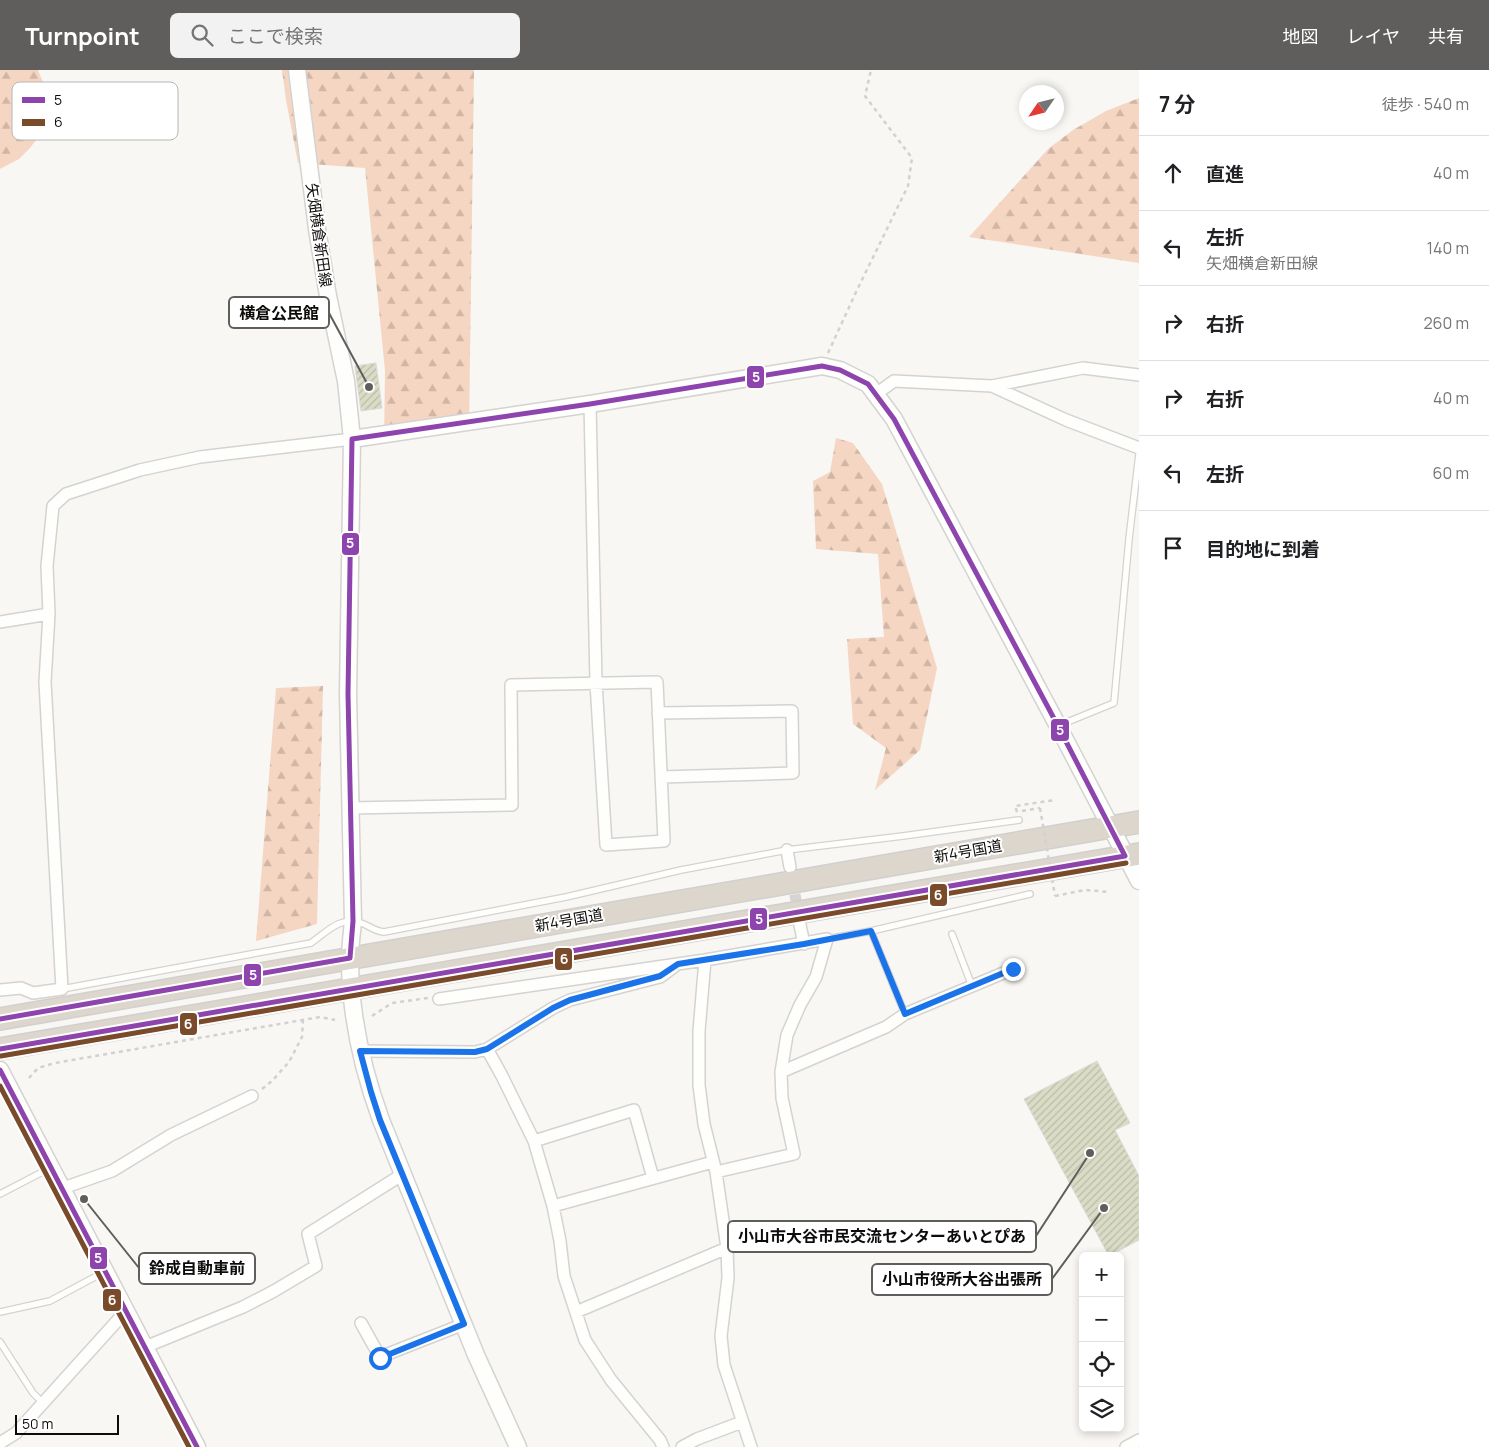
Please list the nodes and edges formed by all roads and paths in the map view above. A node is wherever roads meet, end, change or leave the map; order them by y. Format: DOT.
graph roads {
  1 [pos="297,70"];
  2 [pos="871,70"];
  3 [pos="822,366"];
  4 [pos="1139,375"];
  5 [pos="992,386"];
  6 [pos="876,394"];
  7 [pos="590,404"];
  8 [pos="352,440"];
  9 [pos="1139,448"];
  10 [pos="1139,454"];
  11 [pos="49,614"];
  12 [pos="0,622"];
  13 [pos="596,683"];
  14 [pos="658,712"];
  15 [pos="1058,726"];
  16 [pos="661,777"];
  17 [pos="1055,800"];
  18 [pos="350,808"];
  19 [pos="1019,820"];
  20 [pos="1139,822"];
  21 [pos="1109,826"];
  22 [pos="787,850"];
  23 [pos="1132,855"];
  24 [pos="790,867"];
  25 [pos="1139,881"];
  26 [pos="1110,892"];
  27 [pos="1030,894"];
  28 [pos="353,921"];
  29 [pos="800,925"];
  30 [pos="871,931"];
  31 [pos="952,934"];
  32 [pos="827,939"];
  33 [pos="804,944"];
  34 [pos="350,958"];
  35 [pos="705,960"];
  36 [pos="678,964"];
  37 [pos="1013,969"];
  38 [pos="972,986"];
  39 [pos="62,989"];
  40 [pos="0,990"];
  41 [pos="352,990"];
  42 [pos="439,999"];
  43 [pos="905,1014"];
  44 [pos="372,1016"];
  45 [pos="0,1018"];
  46 [pos="303,1020"];
  47 [pos="335,1020"];
  48 [pos="0,1049"];
  49 [pos="487,1049"];
  50 [pos="360,1051"];
  51 [pos="0,1070"];
  52 [pos="781,1072"];
  53 [pos="29,1078"];
  54 [pos="252,1096"];
  55 [pos="534,1141"];
  56 [pos="52,1167"];
  57 [pos="715,1167"];
  58 [pos="403,1174"];
  59 [pos="653,1178"];
  60 [pos="63,1188"];
  61 [pos="0,1194"];
  62 [pos="553,1206"];
  63 [pos="727,1248"];
  64 [pos="106,1271"];
  65 [pos="126,1311"];
  66 [pos="0,1312"];
  67 [pos="576,1312"];
  68 [pos="360,1323"];
  69 [pos="464,1324"];
  70 [pos="0,1342"];
  71 [pos="145,1347"];
  72 [pos="43,1403"];
  73 [pos="742,1422"];
  74 [pos="1139,1440"];
  75 [pos="0,1443"];
  76 [pos="197,1447"];
  77 [pos="518,1447"];
  78 [pos="663,1447"];
  79 [pos="682,1447"];
  80 [pos="751,1447"];
  81 [pos="1126,1447"];
  1 -- 8 [label="street, 矢畑横倉新田線"];
  2 -- 3 [label="path"];
  3 -- 6 [label="street"];
  3 -- 7 [label="street"];
  4 -- 5 [label="street"];
  5 -- 6 [label="street"];
  5 -- 9 [label="street"];
  6 -- 15 [label="street"];
  7 -- 8 [label="street"];
  7 -- 13 [label="street"];
  8 -- 11 [label="street"];
  8 -- 18 [label="street, 矢畑横倉新田線"];
  10 -- 15 [label="lane"];
  11 -- 12 [label="street"];
  11 -- 39 [label="street"];
  13 -- 14 [label="street"];
  13 -- 16 [label="street"];
  13 -- 18 [label="street"];
  14 -- 16 [label="street"];
  14 -- 16 [label="street"];
  15 -- 21 [label="street"];
  17 -- 26 [label="path, bridge"];
  18 -- 28 [label="street, 矢畑横倉新田線"];
  19 -- 22 [label="lane"];
  20 -- 21 [label="highway, 新4号国道"];
  21 -- 23 [label="street"];
  21 -- 34 [label="highway, 新4号国道"];
  22 -- 24 [label="street"];
  22 -- 28 [label="lane"];
  23 -- 25 [label="street"];
  23 -- 41 [label="highway"];
  27 -- 30 [label="lane"];
  28 -- 34 [label="street, 矢畑横倉新田線"];
  28 -- 39 [label="lane"];
  29 -- 33 [label="street"];
  30 -- 32 [label="lane"];
  30 -- 43 [label="lane"];
  31 -- 38 [label="lane"];
  32 -- 33 [label="street"];
  32 -- 52 [label="street"];
  33 -- 35 [label="street"];
  34 -- 41 [label="street, 矢畑横倉新田線"];
  34 -- 45 [label="highway, 新4号国道"];
  35 -- 36 [label="street"];
  35 -- 57 [label="street"];
  36 -- 42 [label="street"];
  36 -- 49 [label="street"];
  37 -- 38 [label="street"];
  38 -- 43 [label="street"];
  39 -- 40 [label="street"];
  41 -- 48 [label="highway"];
  41 -- 50 [label="street, 矢畑横倉新田線"];
  42 -- 44 [label="path"];
  43 -- 52 [label="street"];
  46 -- 47 [label="path"];
  46 -- 53 [label="path"];
  46 -- 54 [label="path"];
  49 -- 50 [label="street"];
  49 -- 55 [label="street"];
  50 -- 58 [label="street, 矢畑横倉新田線"];
  51 -- 56 [label="street"];
  52 -- 57 [label="street"];
  54 -- 60 [label="street"];
  55 -- 59 [label="street"];
  55 -- 62 [label="street"];
  56 -- 60 [label="street"];
  56 -- 61 [label="lane"];
  57 -- 59 [label="street"];
  57 -- 63 [label="street"];
  58 -- 69 [label="street, 矢畑横倉新田線"];
  58 -- 71 [label="street"];
  59 -- 62 [label="street"];
  60 -- 64 [label="street"];
  62 -- 67 [label="street"];
  63 -- 67 [label="street"];
  63 -- 73 [label="street"];
  64 -- 65 [label="street"];
  64 -- 66 [label="lane"];
  65 -- 71 [label="street"];
  65 -- 72 [label="street"];
  67 -- 78 [label="street"];
  68 -- 69 [label="street"];
  69 -- 77 [label="street, 矢畑横倉新田線"];
  70 -- 72 [label="lane"];
  71 -- 76 [label="street"];
  72 -- 75 [label="street"];
  73 -- 79 [label="street"];
  73 -- 80 [label="street"];
  74 -- 81 [label="street"];
}
